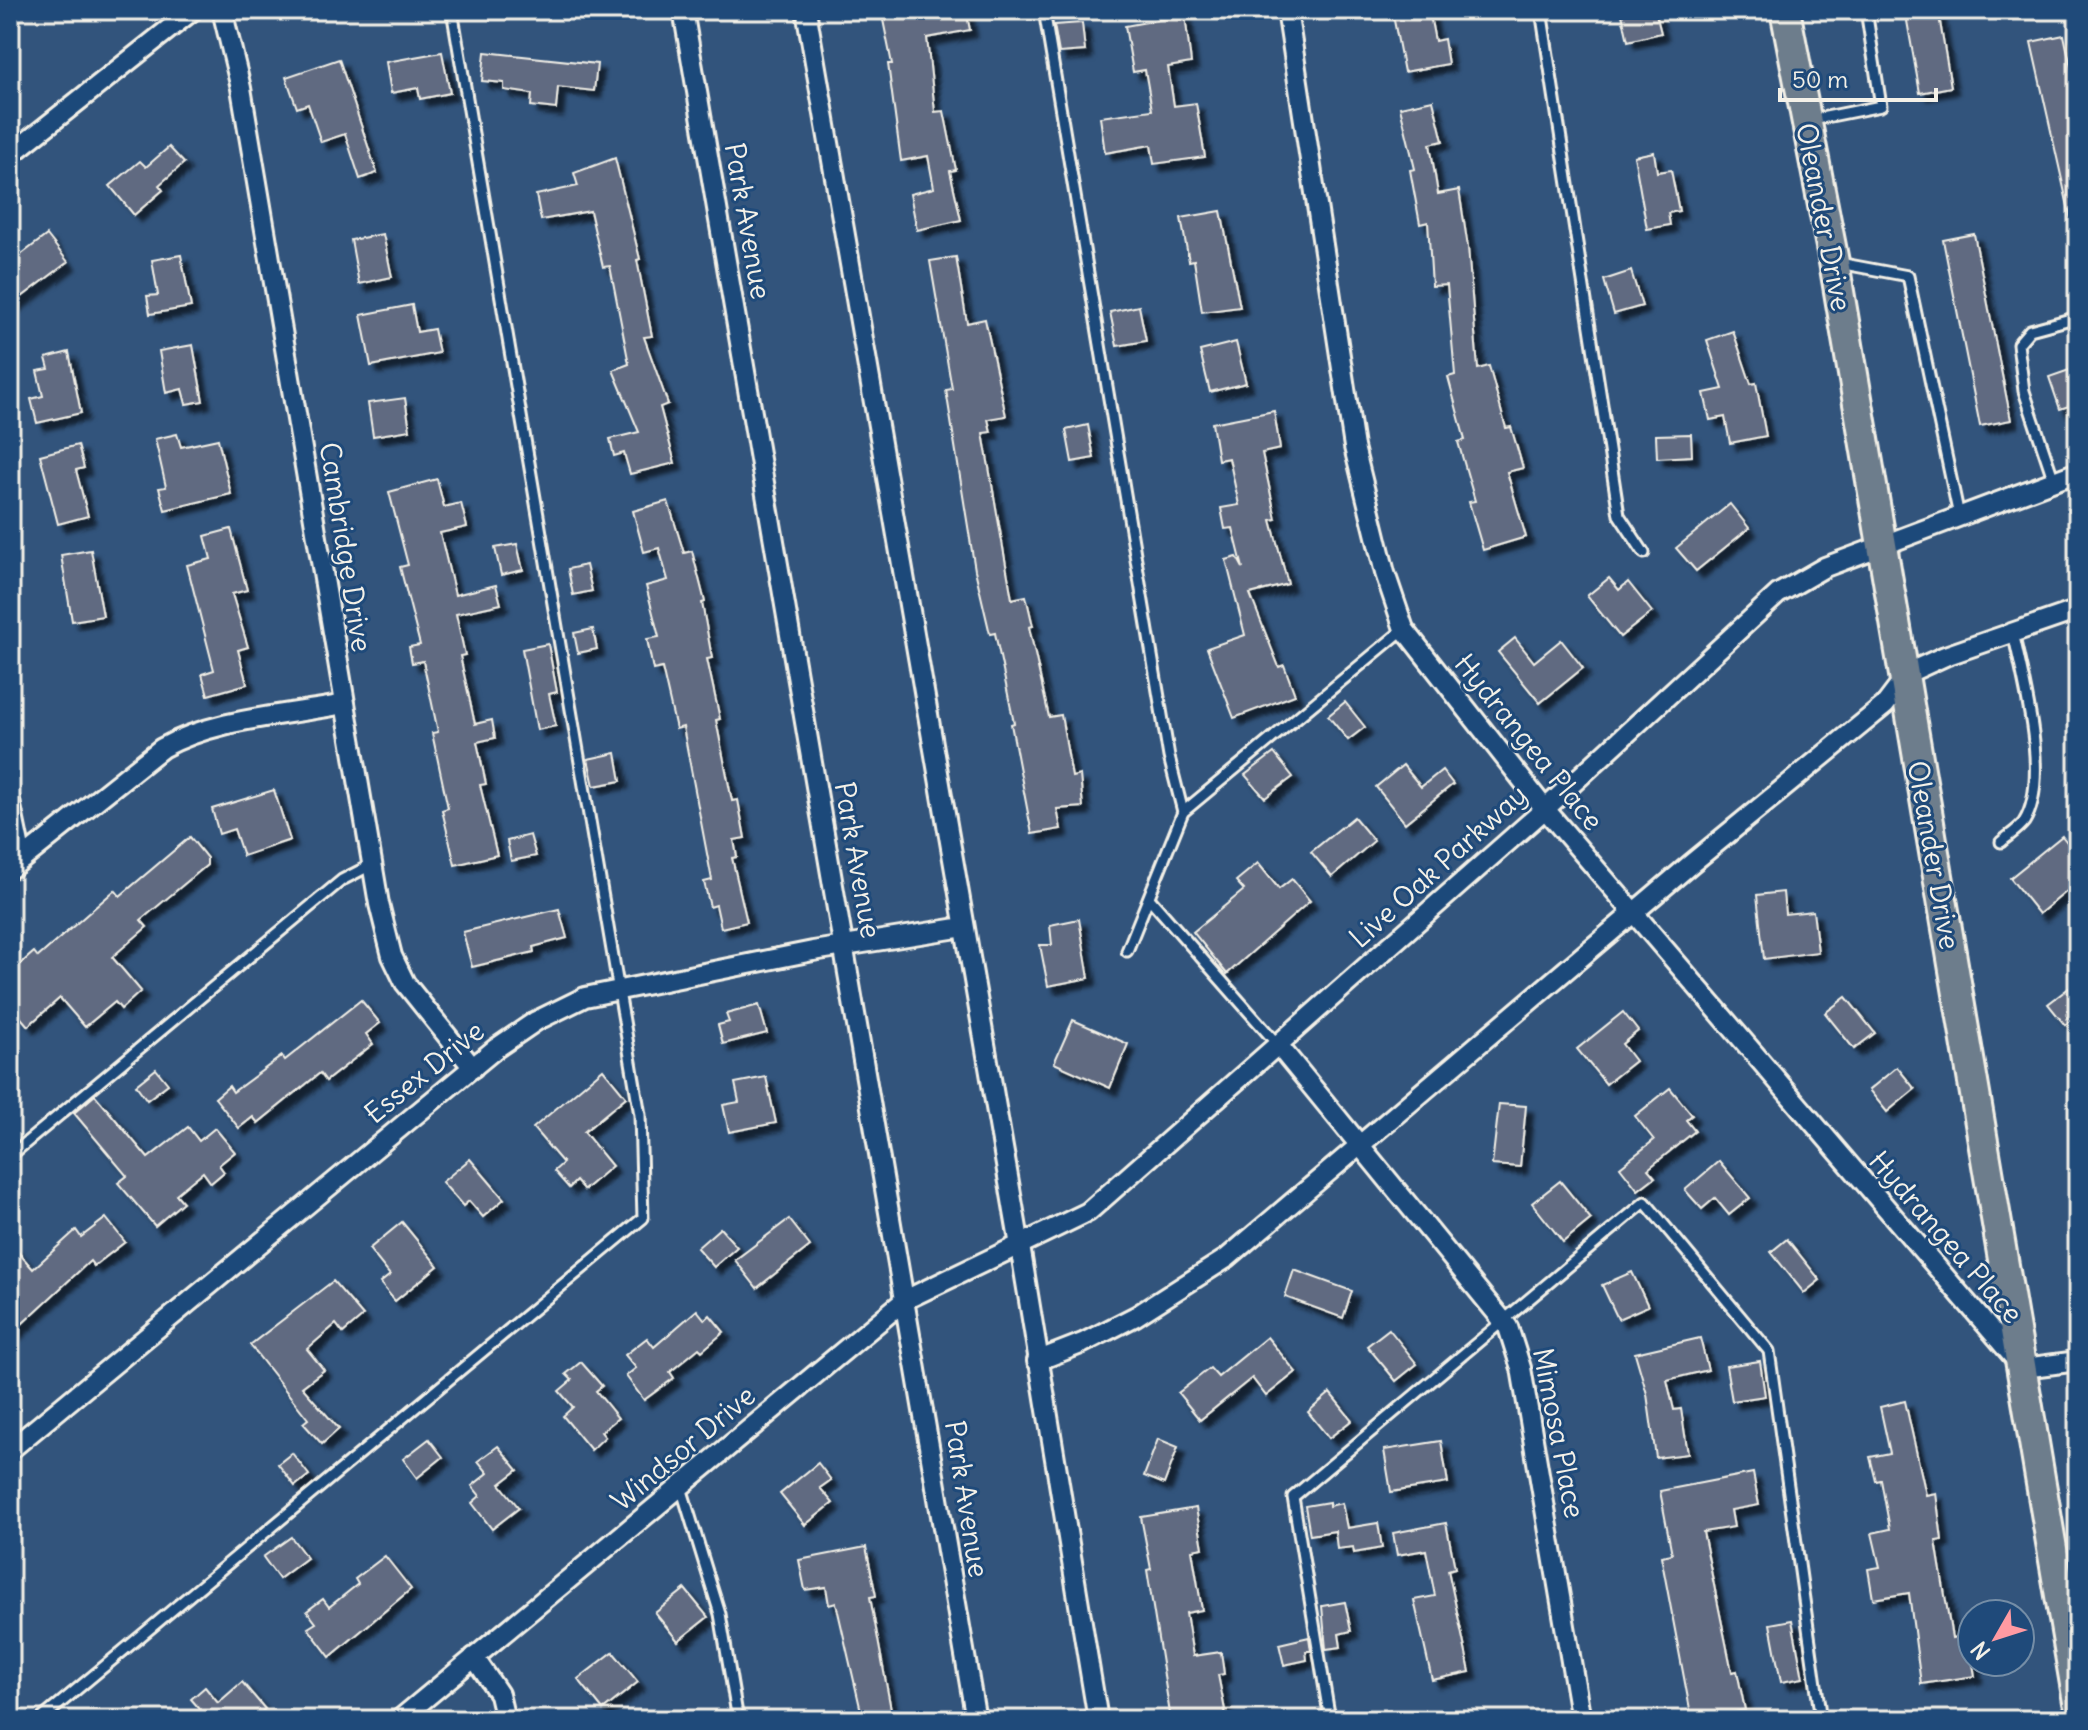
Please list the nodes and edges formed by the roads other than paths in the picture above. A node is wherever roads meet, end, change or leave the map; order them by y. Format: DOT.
graph roads {
  1 [pos="193,10"];
  2 [pos="222,10"];
  3 [pos="452,10"];
  4 [pos="683,10"];
  5 [pos="806,10"];
  6 [pos="1044,10"];
  7 [pos="1287,10"];
  8 [pos="1541,10"];
  9 [pos="1785,10"];
  10 [pos="1866,10"];
  11 [pos="1805,121"];
  12 [pos="10,155"];
  13 [pos="1834,262"];
  14 [pos="2078,317"];
  15 [pos="2078,472"];
  16 [pos="2054,481"];
  17 [pos="1959,516"];
  18 [pos="1882,545"];
  19 [pos="1644,553"];
  20 [pos="2078,610"];
  21 [pos="1404,629"];
  22 [pos="2013,632"];
  23 [pos="1904,680"];
  24 [pos="344,704"];
  25 [pos="10,801"];
  26 [pos="1545,809"];
  27 [pos="1183,812"];
  28 [pos="2001,842"];
  29 [pos="16,864"];
  30 [pos="371,865"];
  31 [pos="1149,898"];
  32 [pos="1635,912"];
  33 [pos="964,927"];
  34 [pos="845,945"];
  35 [pos="1127,951"];
  36 [pos="616,993"];
  37 [pos="1278,1045"];
  38 [pos="473,1068"];
  39 [pos="1362,1145"];
  40 [pos="10,1156"];
  41 [pos="1020,1246"];
  42 [pos="905,1300"];
  43 [pos="1503,1318"];
  44 [pos="1037,1361"];
  45 [pos="2078,1361"];
  46 [pos="2023,1368"];
  47 [pos="10,1450"];
  48 [pos="681,1486"];
  49 [pos="474,1657"];
  50 [pos="2078,1702"];
  51 [pos="40,1720"];
  52 [pos="399,1720"];
  53 [pos="505,1720"];
  54 [pos="738,1720"];
  55 [pos="976,1720"];
  56 [pos="1098,1720"];
  57 [pos="1330,1720"];
  58 [pos="1581,1720"];
  59 [pos="1821,1720"];
  1 -- 12 [label="street"];
  2 -- 24 [label="street, Cambridge Drive"];
  3 -- 36 [label="lane"];
  4 -- 34 [label="street, Park Avenue"];
  5 -- 33 [label="street"];
  6 -- 27 [label="lane"];
  7 -- 21 [label="street, Hydrangea Place"];
  8 -- 19 [label="lane"];
  9 -- 11 [label="main road, Oleander Drive"];
  10 -- 11 [label="lane"];
  11 -- 13 [label="main road, Oleander Drive"];
  13 -- 17 [label="lane"];
  13 -- 18 [label="main road, Oleander Drive"];
  14 -- 16 [label="lane"];
  15 -- 16 [label="street, Live Oak Parkway"];
  16 -- 17 [label="street, Live Oak Parkway"];
  17 -- 18 [label="street, Live Oak Parkway"];
  18 -- 23 [label="main road, Oleander Drive"];
  18 -- 26 [label="street, Live Oak Parkway"];
  20 -- 22 [label="street"];
  21 -- 26 [label="street, Hydrangea Place"];
  21 -- 27 [label="lane"];
  22 -- 23 [label="street"];
  22 -- 28 [label="lane"];
  23 -- 32 [label="street"];
  23 -- 46 [label="main road, Oleander Drive"];
  24 -- 29 [label="street"];
  24 -- 30 [label="street, Cambridge Drive"];
  25 -- 29 [label="street"];
  26 -- 32 [label="street, Hydrangea Place"];
  26 -- 37 [label="street, Live Oak Parkway"];
  27 -- 31 [label="lane"];
  30 -- 38 [label="street, Cambridge Drive"];
  30 -- 40 [label="lane"];
  31 -- 35 [label="lane"];
  31 -- 37 [label="lane"];
  32 -- 39 [label="street"];
  32 -- 46 [label="street, Hydrangea Place"];
  33 -- 34 [label="street, Essex Drive"];
  33 -- 41 [label="street"];
  34 -- 36 [label="street, Essex Drive"];
  34 -- 42 [label="street, Park Avenue"];
  36 -- 38 [label="street, Essex Drive"];
  36 -- 51 [label="lane"];
  37 -- 39 [label="street, Mimosa Place"];
  37 -- 41 [label="street, Live Oak Parkway"];
  38 -- 47 [label="street, Essex Drive"];
  39 -- 43 [label="street, Mimosa Place"];
  39 -- 44 [label="street"];
  41 -- 42 [label="street, Windsor Drive"];
  41 -- 44 [label="street"];
  42 -- 48 [label="street, Windsor Drive"];
  42 -- 55 [label="street, Park Avenue"];
  43 -- 57 [label="lane"];
  43 -- 58 [label="street, Mimosa Place"];
  43 -- 59 [label="lane"];
  44 -- 56 [label="street"];
  45 -- 46 [label="street"];
  46 -- 50 [label="main road, Oleander Drive"];
  48 -- 49 [label="street, Windsor Drive"];
  48 -- 54 [label="lane"];
  49 -- 52 [label="street, Windsor Drive"];
  49 -- 53 [label="street"];
}
